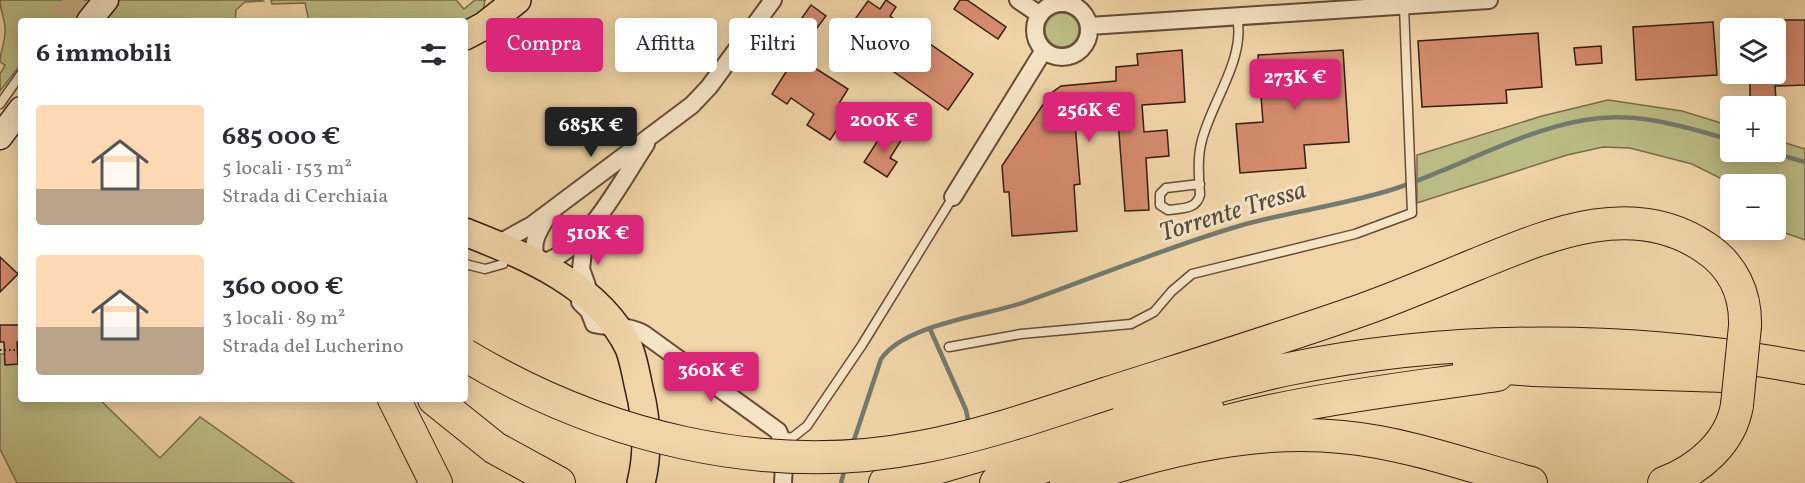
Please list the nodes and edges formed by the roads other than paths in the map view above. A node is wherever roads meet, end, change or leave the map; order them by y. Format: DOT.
graph roads {
  1 [pos="517,0"];
  2 [pos="773,0"];
  3 [pos="1018,0"];
  4 [pos="1489,0"];
  5 [pos="106,1"];
  6 [pos="1468,1"];
  7 [pos="1076,3"];
  8 [pos="1404,6"];
  9 [pos="1040,15"];
  10 [pos="1237,17"];
  11 [pos="92,18"];
  12 [pos="1089,26"];
  13 [pos="468,34"];
  14 [pos="1044,50"];
  15 [pos="18,79"];
  16 [pos="0,104"];
  17 [pos="18,113"];
  18 [pos="652,135"];
  19 [pos="0,137"];
  20 [pos="1200,184"];
  21 [pos="953,197"];
  22 [pos="550,212"];
  23 [pos="585,234"];
  24 [pos="468,235"];
  25 [pos="481,248"];
  26 [pos="538,264"];
  27 [pos="468,265"];
  28 [pos="604,325"];
  29 [pos="949,347"];
  30 [pos="468,357"];
  31 [pos="1805,357"];
  32 [pos="1805,368"];
  33 [pos="1533,370"];
  34 [pos="1150,380"];
  35 [pos="1805,387"];
  36 [pos="389,402"];
  37 [pos="396,402"];
  38 [pos="438,402"];
  39 [pos="783,438"];
  40 [pos="433,475"];
  41 [pos="560,483"];
  42 [pos="641,483"];
  43 [pos="783,483"];
  44 [pos="885,483"];
  45 [pos="996,483"];
  46 [pos="1042,483"];
  47 [pos="1066,483"];
  48 [pos="1531,483"];
  49 [pos="1664,483"];
  1 -- 13 [label="main road"];
  2 -- 18 [label="street"];
  3 -- 9 [label="street"];
  4 -- 6 [label="street"];
  5 -- 11 [label="main road"];
  6 -- 8 [label="street"];
  7 -- 9 [label="street"];
  7 -- 12 [label="street"];
  8 -- 10 [label="street"];
  8 -- 29 [label="lane"];
  9 -- 14 [label="street"];
  10 -- 12 [label="street"];
  10 -- 20 [label="lane"];
  12 -- 14 [label="street"];
  14 -- 21 [label="street"];
  15 -- 16 [label="lane"];
  17 -- 19 [label="main road"];
  18 -- 22 [label="street"];
  18 -- 23 [label="street"];
  20 -- 20 [label="lane"];
  21 -- 39 [label="lane"];
  22 -- 25 [label="street"];
  22 -- 26 [label="street"];
  23 -- 26 [label="street"];
  23 -- 28 [label="street"];
  24 -- 25 [label="main road"];
  25 -- 26 [label="main road"];
  25 -- 27 [label="lane"];
  25 -- 28 [label="main road"];
  26 -- 28 [label="main road"];
  28 -- 39 [label="street"];
  28 -- 42 [label="main road"];
  30 -- 34 [label="highway, bridge"];
  31 -- 34 [label="highway"];
  32 -- 44 [label="highway"];
  33 -- 35 [label="highway"];
  33 -- 45 [label="highway"];
  33 -- 46 [label="highway"];
  34 -- 49 [label="highway, bridge"];
  36 -- 40 [label="highway"];
  37 -- 40 [label="highway"];
  38 -- 41 [label="highway"];
  39 -- 43 [label="street"];
  47 -- 48 [label="highway"];
}
